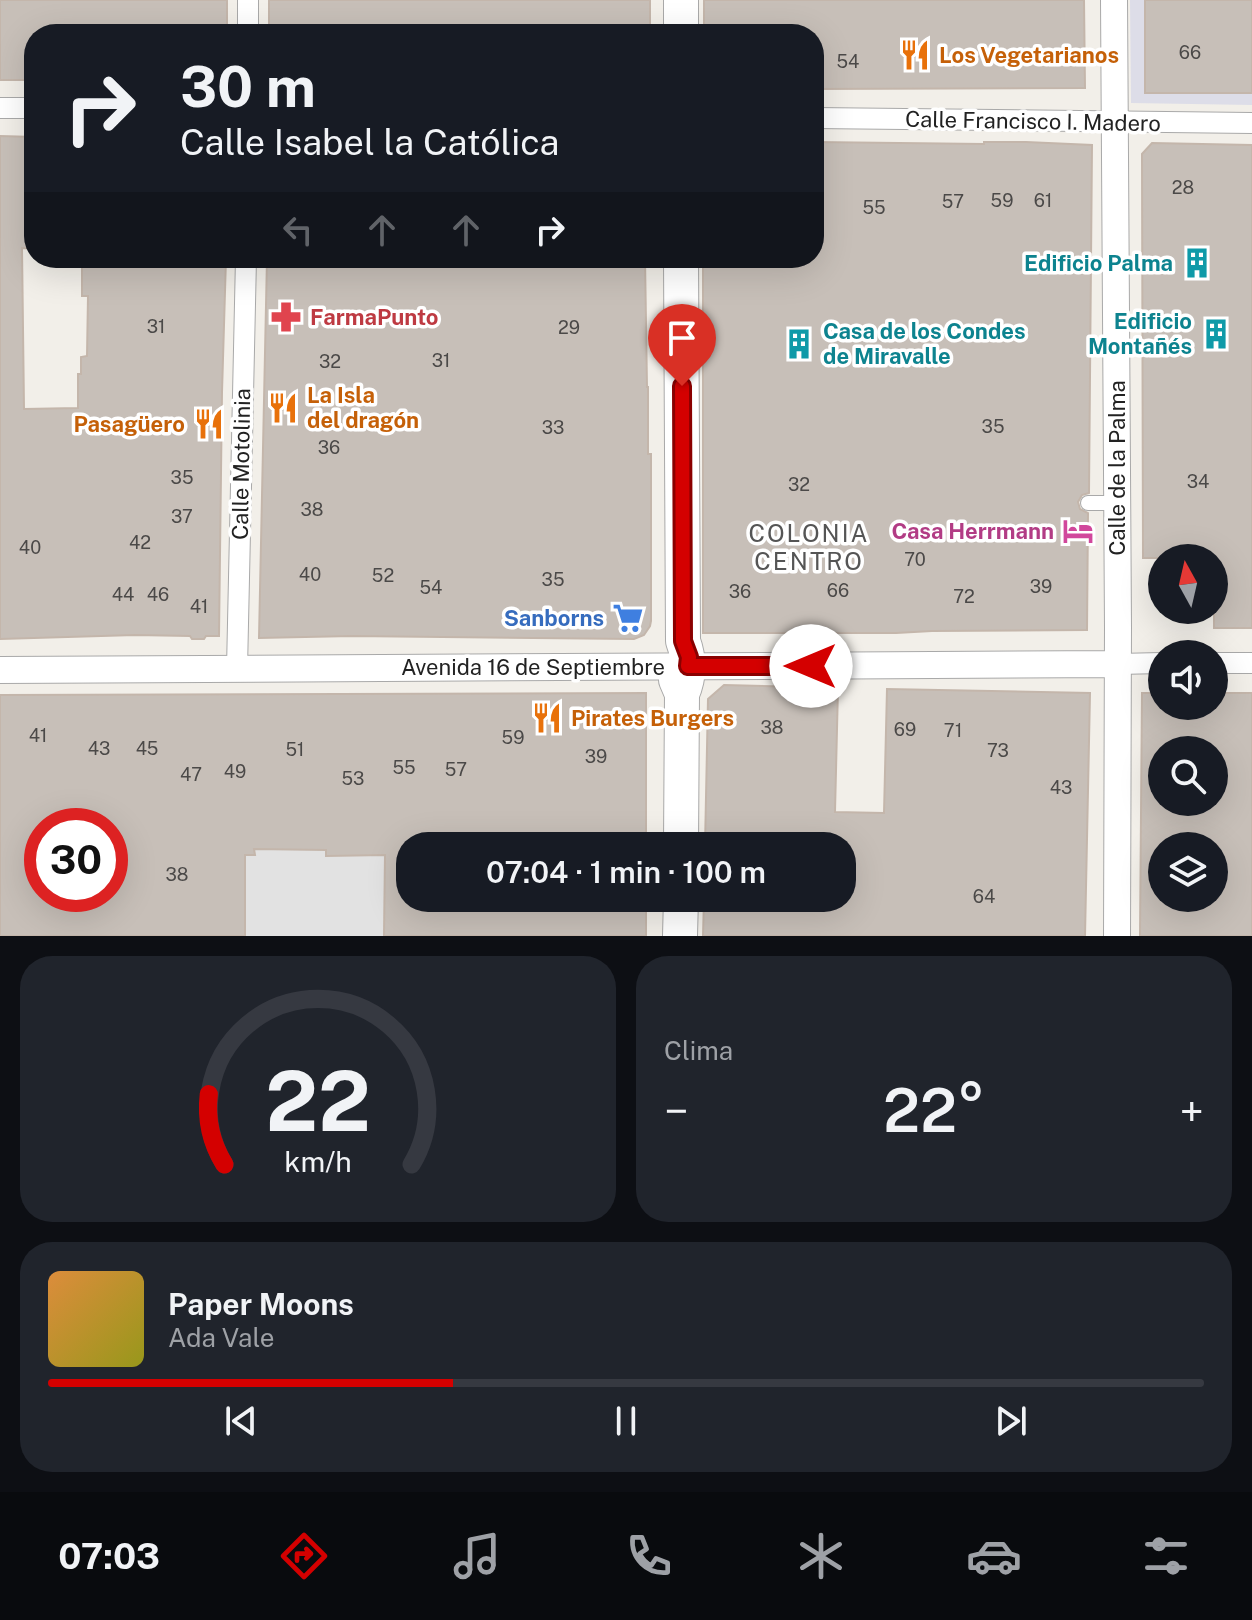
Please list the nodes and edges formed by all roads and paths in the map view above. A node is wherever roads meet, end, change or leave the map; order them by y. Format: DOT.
graph roads {
  1 [pos="248,0"];
  2 [pos="681,0"];
  3 [pos="1114,0"];
  4 [pos="248,24"];
  5 [pos="681,24"];
  6 [pos="0,108"];
  7 [pos="24,108"];
  8 [pos="824,118"];
  9 [pos="1115,121"];
  10 [pos="1252,123"];
  11 [pos="246,268"];
  12 [pos="681,268"];
  13 [pos="1088,503"];
  14 [pos="1117,503"];
  15 [pos="1148,663"];
  16 [pos="1228,663"];
  17 [pos="1252,663"];
  18 [pos="1118,664"];
  19 [pos="682,667"];
  20 [pos="237,669"];
  21 [pos="0,670"];
  22 [pos="681,832"];
  23 [pos="681,912"];
  24 [pos="680,936"];
  25 [pos="1117,936"];
  1 -- 4 [label="street"];
  2 -- 5 [label="street"];
  3 -- 9 [label="street, Calle de la Palma"];
  6 -- 7 [label="street"];
  8 -- 9 [label="street, Calle Francisco I. Madero"];
  9 -- 10 [label="street, Calle Francisco I. Madero"];
  9 -- 14 [label="street, Calle de la Palma"];
  11 -- 20 [label="street, Calle Motolinia"];
  12 -- 19 [label="street"];
  13 -- 14 [label="lane"];
  14 -- 18 [label="street, Calle de la Palma"];
  15 -- 18 [label="street, Avenida 16 de Septiembre"];
  16 -- 17 [label="street"];
  18 -- 19 [label="street, Avenida 16 de Septiembre"];
  18 -- 25 [label="street, Calle de la Palma"];
  19 -- 20 [label="street, Avenida 16 de Septiembre"];
  19 -- 22 [label="street"];
  20 -- 21 [label="street, Avenida 16 de Septiembre"];
  23 -- 24 [label="street"];
}
